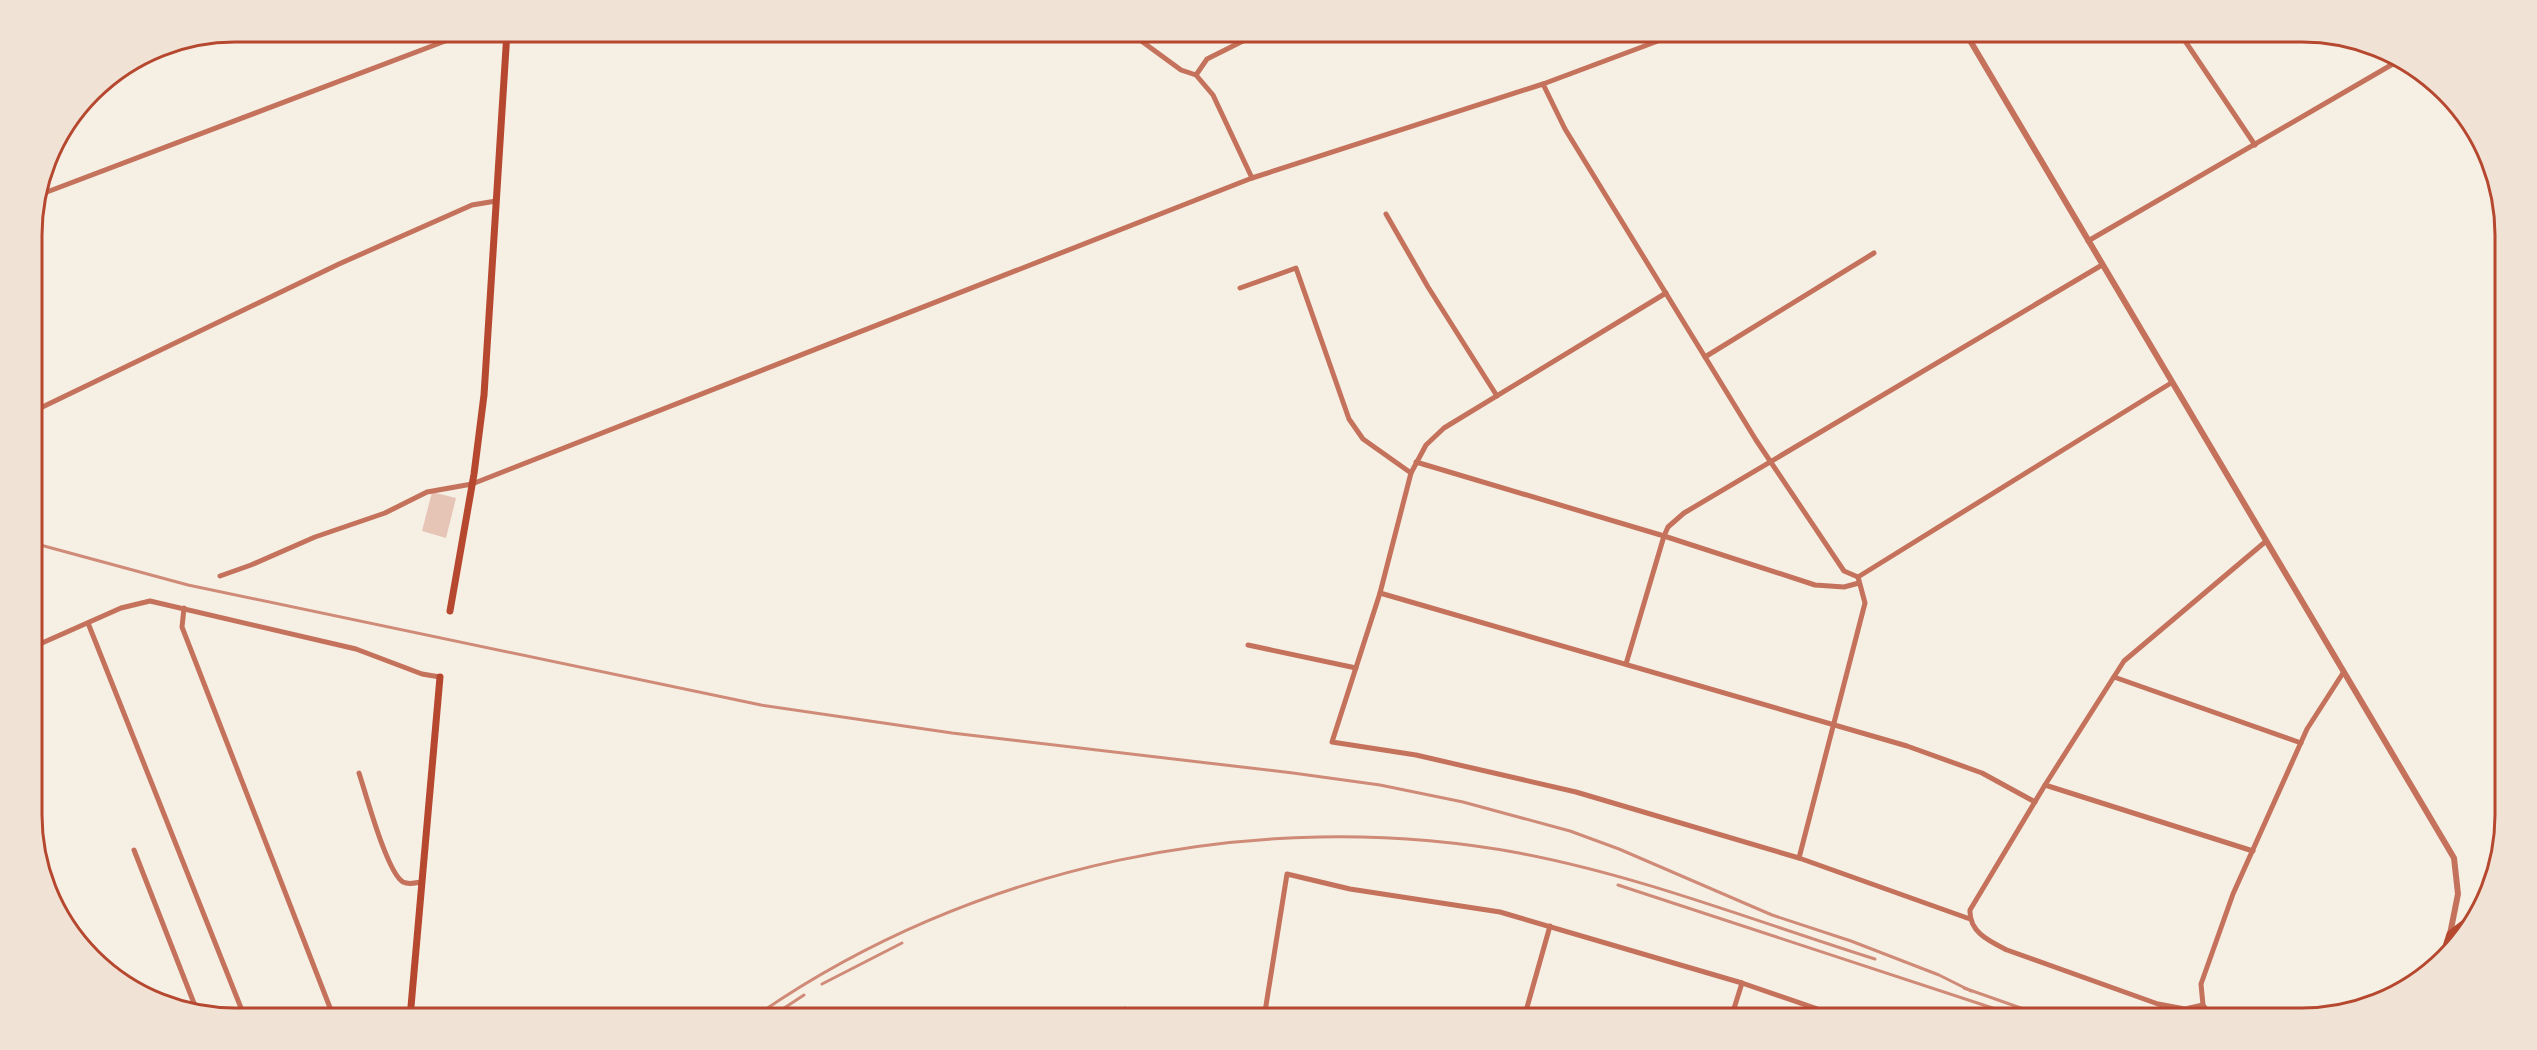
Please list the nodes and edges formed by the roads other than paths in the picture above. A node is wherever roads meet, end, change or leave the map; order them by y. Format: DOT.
graph roads {
  1 [pos="443,42"];
  2 [pos="506,42"];
  3 [pos="1143,42"];
  4 [pos="1240,42"];
  5 [pos="1655,42"];
  6 [pos="1971,42"];
  7 [pos="2186,42"];
  8 [pos="2392,65"];
  9 [pos="1196,75"];
  10 [pos="1543,84"];
  11 [pos="2255,144"];
  12 [pos="1252,178"];
  13 [pos="48,192"];
  14 [pos="496,201"];
  15 [pos="1386,214"];
  16 [pos="2088,241"];
  17 [pos="1874,253"];
  18 [pos="2102,265"];
  19 [pos="1240,288"];
  20 [pos="1666,294"];
  21 [pos="1705,357"];
  22 [pos="2172,383"];
  23 [pos="1497,396"];
  24 [pos="42,407"];
  25 [pos="1416,462"];
  26 [pos="1771,463"];
  27 [pos="1411,473"];
  28 [pos="472,484"];
  29 [pos="1664,536"];
  30 [pos="2265,542"];
  31 [pos="220,576"];
  32 [pos="1858,580"];
  33 [pos="1380,593"];
  34 [pos="184,608"];
  35 [pos="450,611"];
  36 [pos="88,623"];
  37 [pos="42,643"];
  38 [pos="1248,645"];
  39 [pos="1626,664"];
  40 [pos="1356,668"];
  41 [pos="2343,673"];
  42 [pos="440,677"];
  43 [pos="2114,677"];
  44 [pos="1834,724"];
  45 [pos="2301,742"];
  46 [pos="359,773"];
  47 [pos="2045,785"];
  48 [pos="2035,802"];
  49 [pos="134,850"];
  50 [pos="2253,851"];
  51 [pos="1798,858"];
  52 [pos="421,882"];
  53 [pos="1970,919"];
  54 [pos="1550,926"];
  55 [pos="2458,928"];
  56 [pos="2450,934"];
  57 [pos="2448,940"];
  58 [pos="1742,983"];
  59 [pos="194,1003"];
  60 [pos="2203,1005"];
  61 [pos="241,1008"];
  62 [pos="330,1008"];
  63 [pos="411,1008"];
  64 [pos="1266,1008"];
  65 [pos="1527,1008"];
  66 [pos="1734,1008"];
  67 [pos="1815,1008"];
  68 [pos="2176,1008"];
  69 [pos="2192,1008"];
  70 [pos="2205,1008"];
  1 -- 13 [label="street"];
  2 -- 14 [label="main road"];
  3 -- 9 [label="street"];
  4 -- 9 [label="street"];
  5 -- 10 [label="street"];
  6 -- 16 [label="street"];
  7 -- 11 [label="street"];
  8 -- 11 [label="street"];
  9 -- 12 [label="street"];
  10 -- 12 [label="street"];
  10 -- 20 [label="street"];
  11 -- 16 [label="street"];
  12 -- 28 [label="street"];
  14 -- 24 [label="street"];
  14 -- 28 [label="main road"];
  15 -- 23 [label="street"];
  16 -- 18 [label="street"];
  17 -- 21 [label="street"];
  18 -- 22 [label="street"];
  18 -- 26 [label="street"];
  19 -- 27 [label="street"];
  20 -- 21 [label="street"];
  20 -- 23 [label="street"];
  21 -- 26 [label="street"];
  22 -- 30 [label="street"];
  22 -- 32 [label="street"];
  23 -- 25 [label="street"];
  25 -- 27 [label="street"];
  25 -- 29 [label="street"];
  26 -- 29 [label="street"];
  26 -- 32 [label="street"];
  27 -- 33 [label="street"];
  28 -- 31 [label="street"];
  28 -- 35 [label="main road"];
  29 -- 32 [label="street"];
  29 -- 39 [label="street"];
  30 -- 41 [label="street"];
  30 -- 43 [label="street"];
  32 -- 44 [label="street"];
  33 -- 39 [label="street"];
  33 -- 40 [label="street"];
  34 -- 36 [label="street"];
  34 -- 42 [label="street"];
  34 -- 62 [label="street"];
  36 -- 37 [label="street"];
  36 -- 61 [label="street"];
  38 -- 40 [label="street"];
  39 -- 44 [label="street"];
  40 -- 51 [label="street"];
  41 -- 45 [label="street"];
  41 -- 56 [label="street"];
  42 -- 52 [label="main road"];
  43 -- 45 [label="street"];
  43 -- 47 [label="street"];
  44 -- 48 [label="street"];
  44 -- 51 [label="street"];
  45 -- 50 [label="street"];
  46 -- 52 [label="street"];
  47 -- 48 [label="street"];
  47 -- 50 [label="street"];
  48 -- 53 [label="street"];
  49 -- 59 [label="street"];
  50 -- 60 [label="street"];
  51 -- 53 [label="street"];
  52 -- 63 [label="main road"];
  53 -- 68 [label="street"];
  54 -- 58 [label="street"];
  54 -- 64 [label="street"];
  54 -- 65 [label="street"];
  55 -- 56 [label="main road"];
  56 -- 57 [label="main road"];
  58 -- 66 [label="street"];
  58 -- 67 [label="street"];
  60 -- 69 [label="street"];
  60 -- 70 [label="street"];
}
